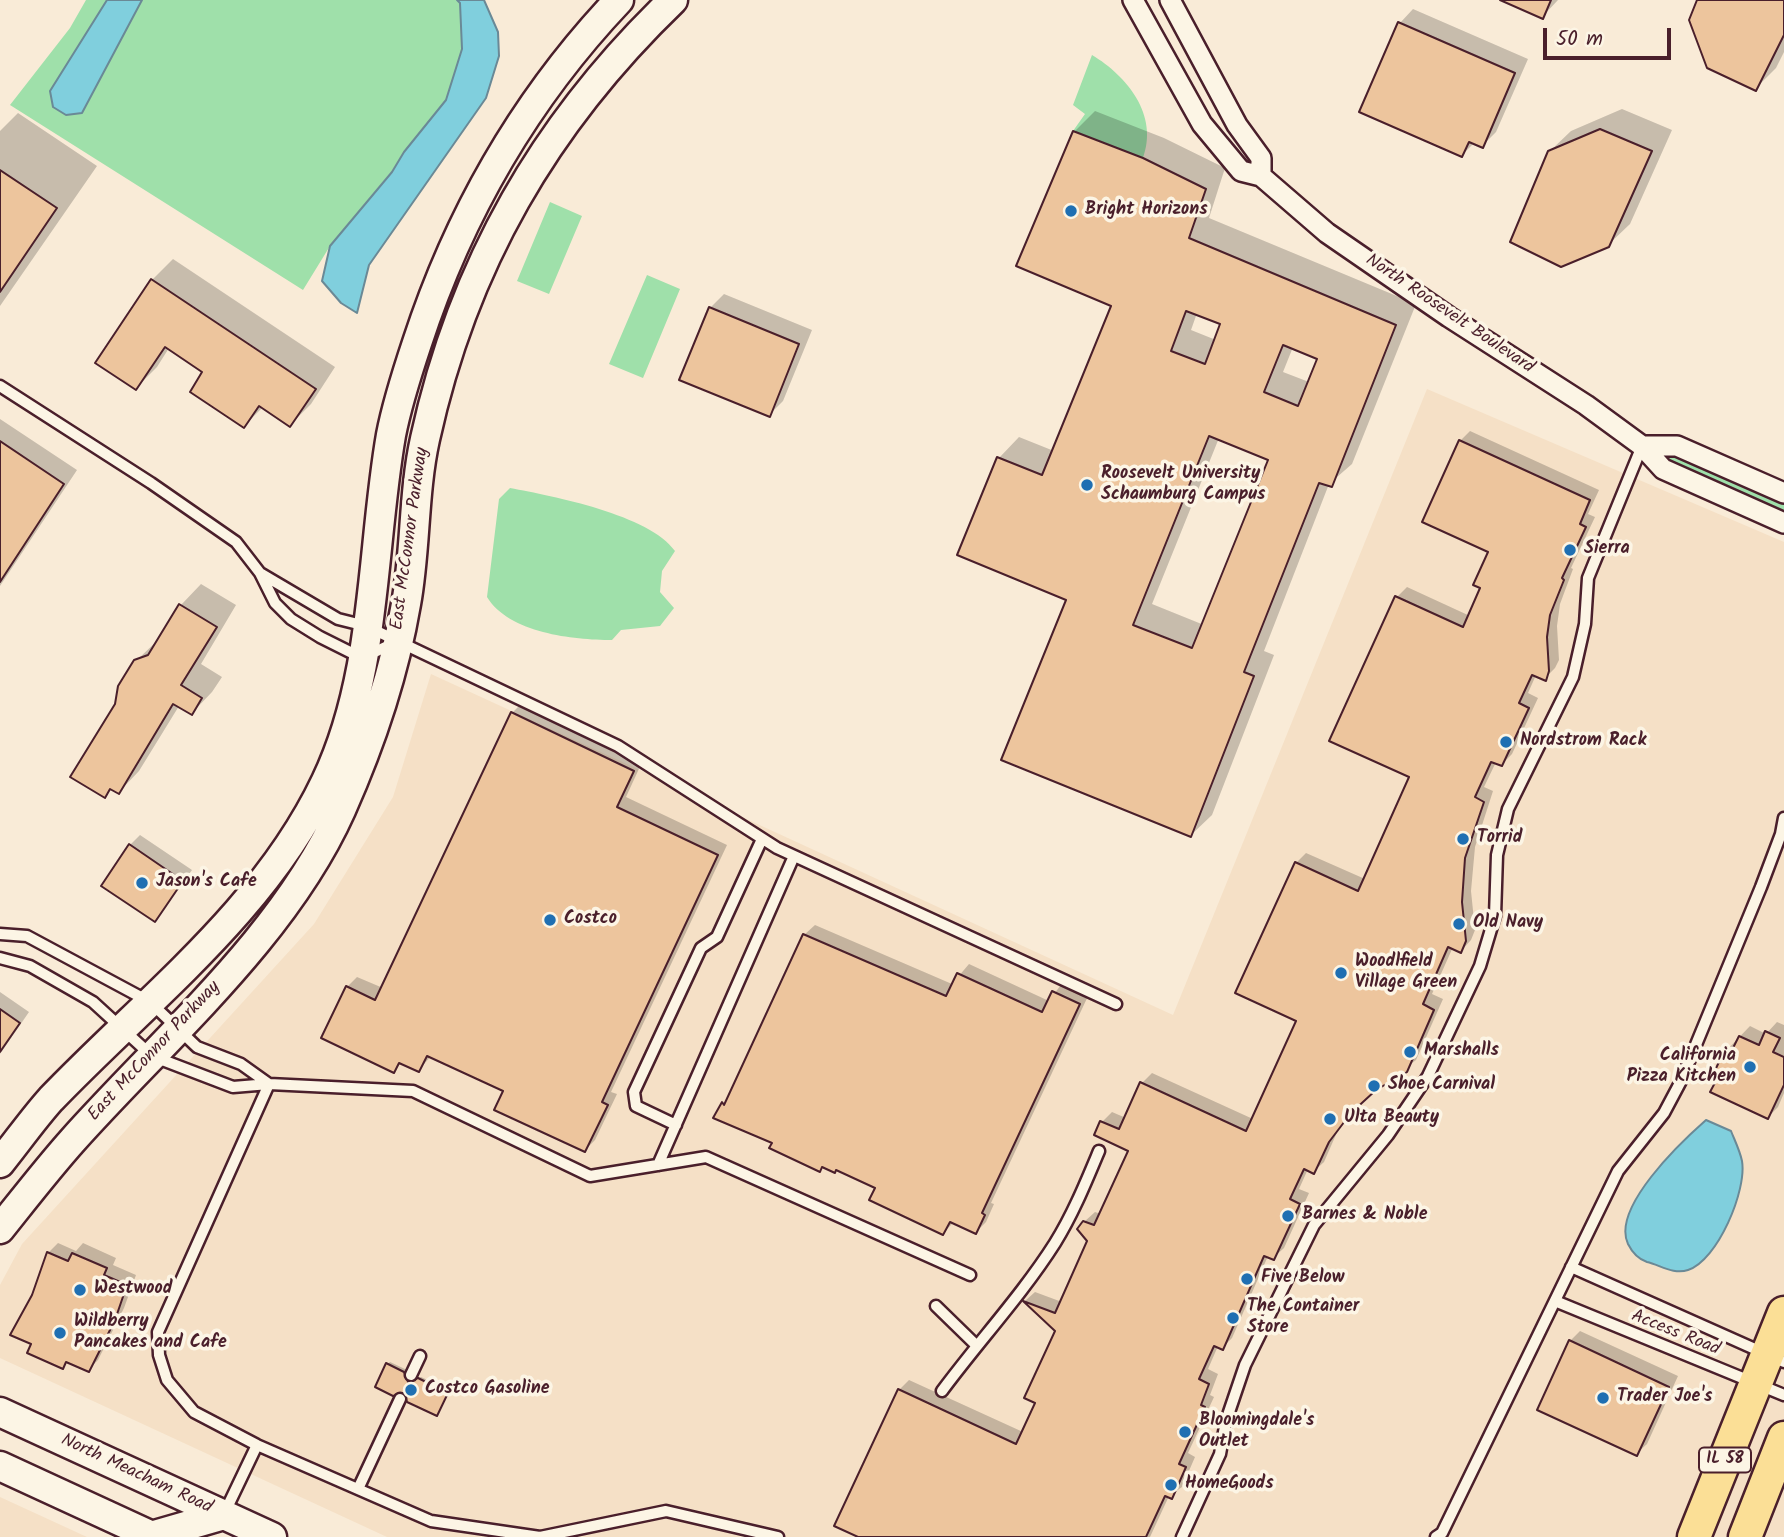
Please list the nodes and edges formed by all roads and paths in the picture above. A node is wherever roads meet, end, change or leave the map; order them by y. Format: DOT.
graph roads {
  1 [pos="619,0"];
  2 [pos="673,0"];
  3 [pos="1133,0"];
  4 [pos="1170,0"];
  5 [pos="1261,176"];
  6 [pos="0,386"];
  7 [pos="1642,446"];
  8 [pos="1784,493"];
  9 [pos="1784,523"];
  10 [pos="260,573"];
  11 [pos="366,626"];
  12 [pos="397,642"];
  13 [pos="362,658"];
  14 [pos="1784,818"];
  15 [pos="762,839"];
  16 [pos="794,856"];
  17 [pos="0,934"];
  18 [pos="0,958"];
  19 [pos="150,1002"];
  20 [pos="1116,1004"];
  21 [pos="179,1027"];
  22 [pos="123,1029"];
  23 [pos="152,1056"];
  24 [pos="269,1084"];
  25 [pos="676,1125"];
  26 [pos="1099,1151"];
  27 [pos="0,1163"];
  28 [pos="658,1165"];
  29 [pos="0,1229"];
  30 [pos="1571,1267"];
  31 [pos="970,1275"];
  32 [pos="1555,1301"];
  33 [pos="936,1306"];
  34 [pos="1784,1313"];
  35 [pos="976,1345"];
  36 [pos="421,1356"];
  37 [pos="1776,1358"];
  38 [pos="411,1375"];
  39 [pos="1755,1383"];
  40 [pos="942,1391"];
  41 [pos="1784,1395"];
  42 [pos="400,1399"];
  43 [pos="0,1412"];
  44 [pos="1784,1438"];
  45 [pos="257,1445"];
  46 [pos="0,1466"];
  47 [pos="358,1489"];
  48 [pos="224,1515"];
  49 [pos="153,1536"];
  50 [pos="272,1537"];
  51 [pos="778,1537"];
  52 [pos="1182,1537"];
  53 [pos="1436,1537"];
  54 [pos="1694,1537"];
  55 [pos="1745,1537"];
  1 -- 11 [label="street, East McConnor Parkway"];
  2 -- 12 [label="street, East McConnor Parkway"];
  3 -- 5 [label="street, North Roosevelt Boulevard"];
  4 -- 5 [label="street"];
  5 -- 7 [label="street, North Roosevelt Boulevard"];
  6 -- 10 [label="lane"];
  7 -- 8 [label="street"];
  7 -- 9 [label="street, North Roosevelt Boulevard"];
  7 -- 52 [label="lane"];
  10 -- 11 [label="lane"];
  10 -- 13 [label="lane"];
  11 -- 12 [label="lane"];
  11 -- 13 [label="street, East McConnor Parkway"];
  12 -- 13 [label="lane"];
  12 -- 15 [label="lane"];
  12 -- 21 [label="street, East McConnor Parkway"];
  13 -- 19 [label="street, East McConnor Parkway"];
  14 -- 30 [label="lane"];
  15 -- 16 [label="lane"];
  15 -- 25 [label="lane"];
  16 -- 20 [label="lane"];
  16 -- 25 [label="lane"];
  17 -- 19 [label="lane"];
  18 -- 22 [label="lane"];
  19 -- 21 [label="lane"];
  19 -- 22 [label="street, East McConnor Parkway"];
  21 -- 23 [label="street, East McConnor Parkway"];
  21 -- 24 [label="lane"];
  22 -- 23 [label="lane"];
  22 -- 27 [label="street, East McConnor Parkway"];
  23 -- 24 [label="lane"];
  23 -- 29 [label="street, East McConnor Parkway"];
  24 -- 28 [label="lane"];
  24 -- 45 [label="lane"];
  25 -- 28 [label="lane"];
  26 -- 35 [label="lane"];
  28 -- 31 [label="lane"];
  30 -- 32 [label="lane"];
  30 -- 37 [label="lane, Access Road"];
  32 -- 39 [label="lane, Access Road"];
  32 -- 53 [label="lane"];
  33 -- 35 [label="lane"];
  34 -- 37 [label="main road, IL 58"];
  35 -- 40 [label="lane"];
  36 -- 38 [label="lane"];
  37 -- 39 [label="main road, IL 58"];
  39 -- 41 [label="lane, Access Road"];
  39 -- 54 [label="main road, IL 58"];
  42 -- 47 [label="lane"];
  43 -- 48 [label="street, North Meacham Road"];
  44 -- 55 [label="main road, IL 58"];
  45 -- 47 [label="lane"];
  45 -- 48 [label="lane"];
  46 -- 49 [label="street"];
  47 -- 51 [label="lane"];
  48 -- 49 [label="street"];
  48 -- 50 [label="street, North Meacham Road"];
}
